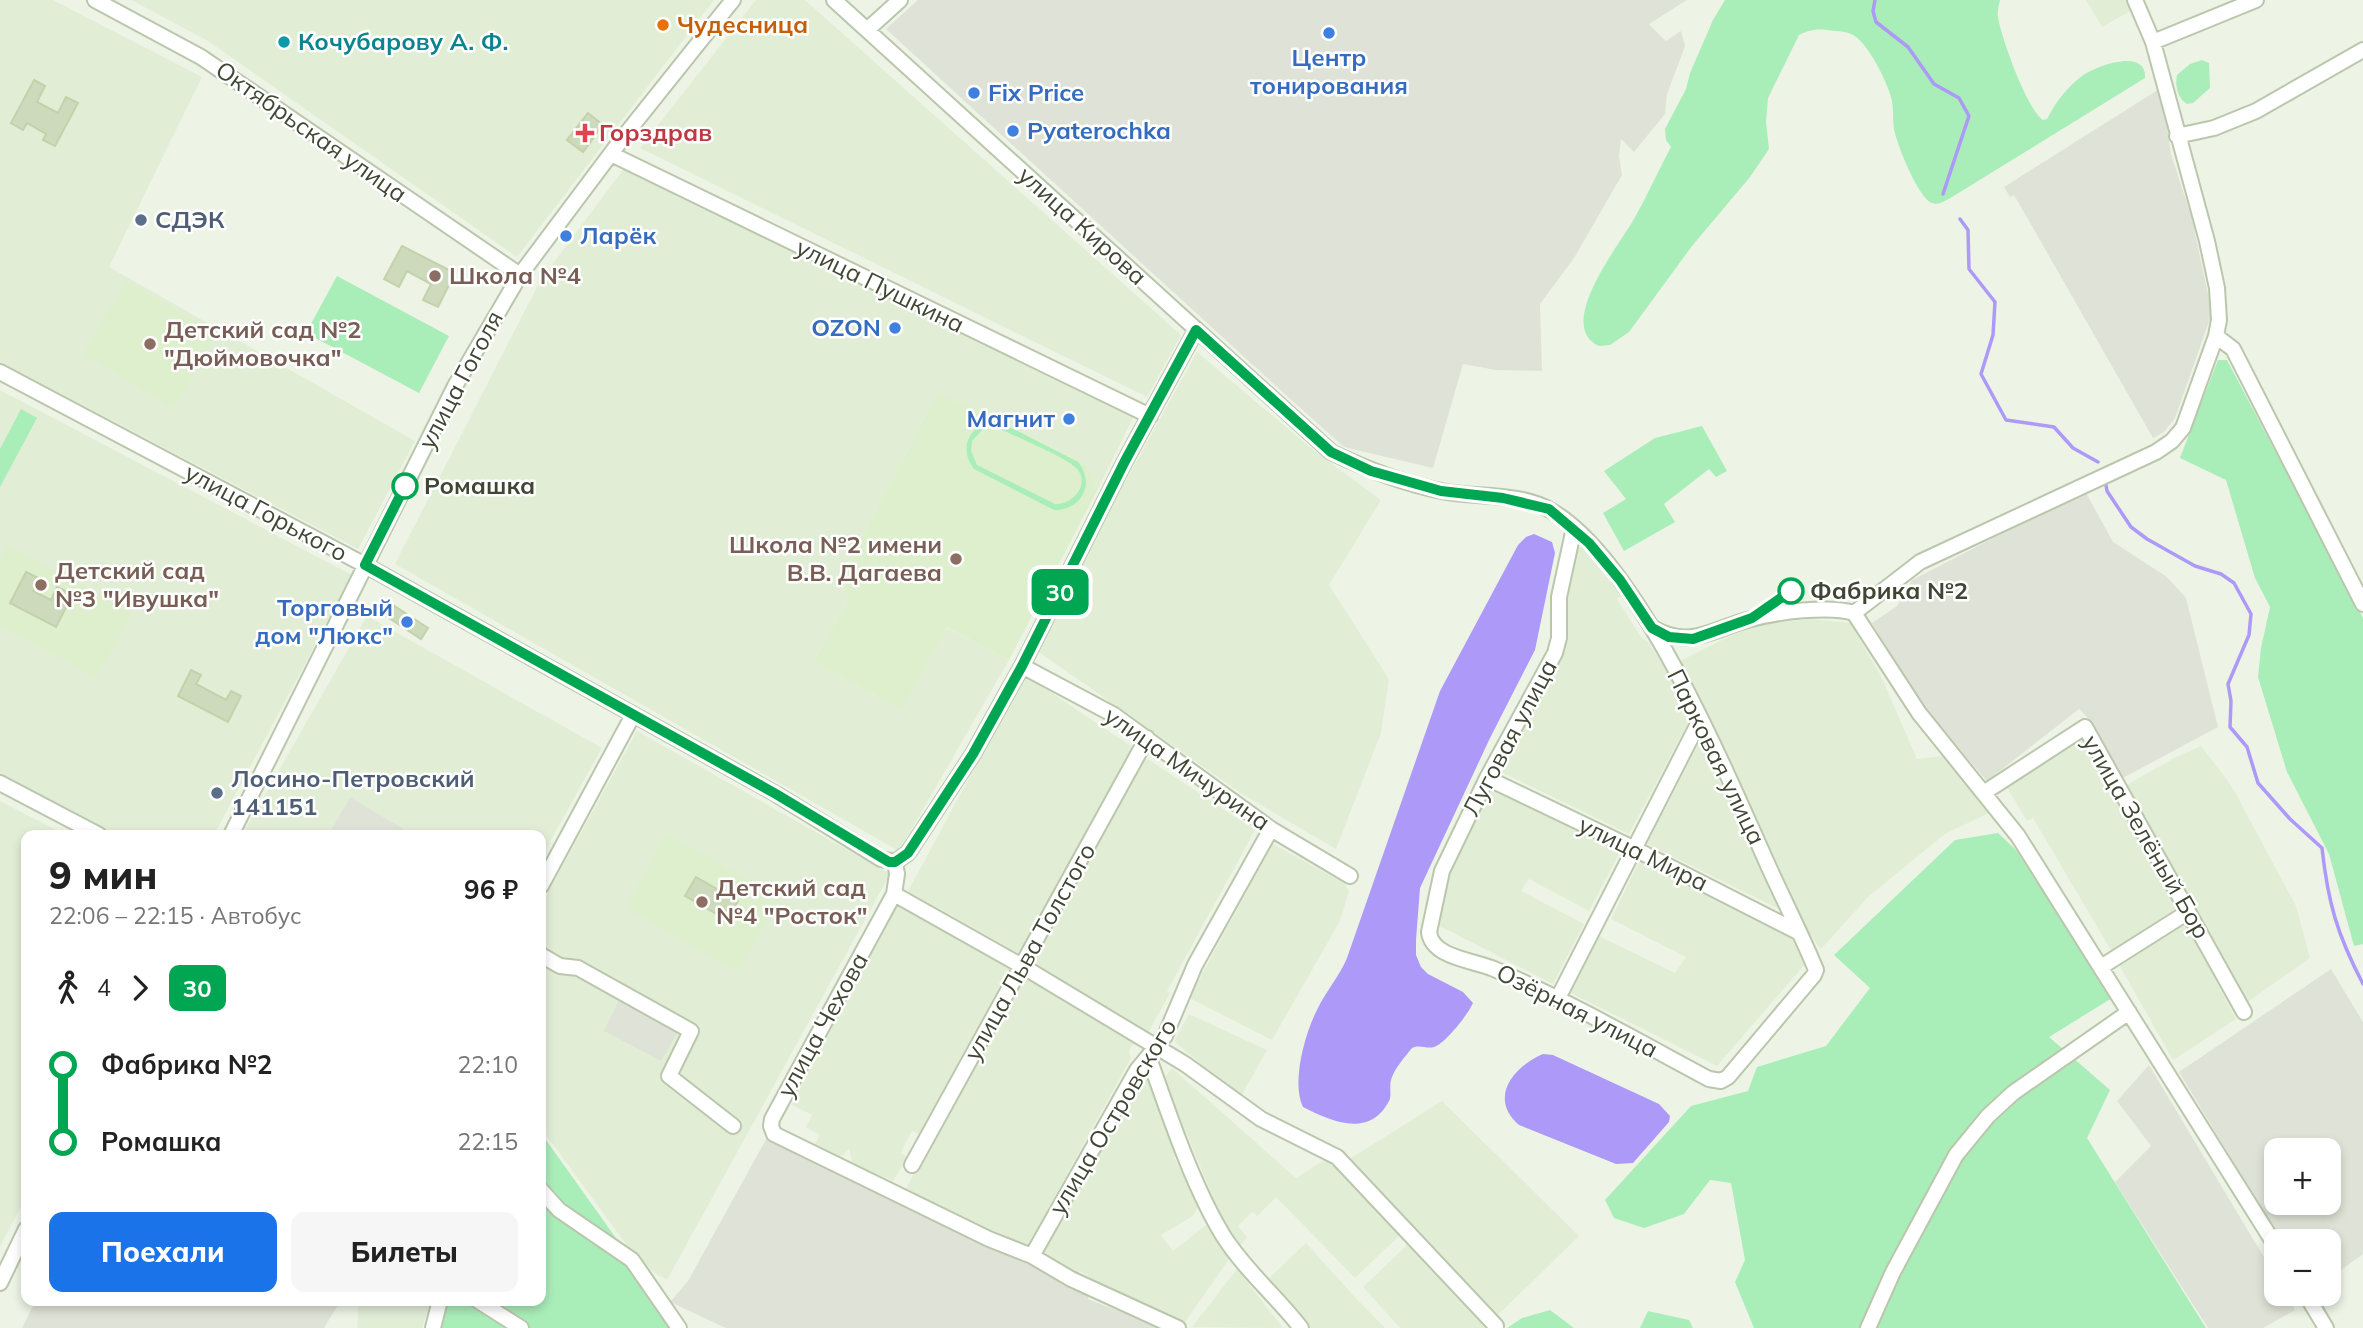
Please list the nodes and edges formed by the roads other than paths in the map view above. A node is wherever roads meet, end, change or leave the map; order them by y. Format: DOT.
graph roads {
  1 [pos="95,0"];
  2 [pos="733,0"];
  3 [pos="834,0"];
  4 [pos="900,0"];
  5 [pos="2256,0"];
  6 [pos="2136,1"];
  7 [pos="867,30"];
  8 [pos="2152,43"];
  9 [pos="2363,50"];
  10 [pos="2177,136"];
  11 [pos="611,154"];
  12 [pos="520,275"];
  13 [pos="1196,330"];
  14 [pos="2216,336"];
  15 [pos="0,372"];
  16 [pos="1150,415"];
  17 [pos="1532,504"];
  18 [pos="1574,528"];
  19 [pos="365,565"];
  20 [pos="2363,604"];
  21 [pos="1854,613"];
  22 [pos="1652,628"];
  23 [pos="1022,666"];
  24 [pos="633,715"];
  25 [pos="1700,720"];
  26 [pos="1147,738"];
  27 [pos="1487,778"];
  28 [pos="0,783"];
  29 [pos="1985,792"];
  30 [pos="1271,829"];
  31 [pos="89,830"];
  32 [pos="233,830"];
  33 [pos="1635,849"];
  34 [pos="895,862"];
  35 [pos="1350,876"];
  36 [pos="546,877"];
  37 [pos="894,894"];
  38 [pos="2188,912"];
  39 [pos="1798,932"];
  40 [pos="1432,944"];
  41 [pos="546,958"];
  42 [pos="1022,966"];
  43 [pos="2101,967"];
  44 [pos="1558,998"];
  45 [pos="2129,1012"];
  46 [pos="2245,1012"];
  47 [pos="1153,1053"];
  48 [pos="1721,1081"];
  49 [pos="733,1126"];
  50 [pos="912,1165"];
  51 [pos="546,1196"];
  52 [pos="2265,1229"];
  53 [pos="21,1239"];
  54 [pos="1031,1256"];
  55 [pos="0,1283"];
  56 [pos="438,1306"];
  57 [pos="486,1306"];
  58 [pos="2313,1306"];
  59 [pos="1496,1326"];
  60 [pos="433,1328"];
  61 [pos="521,1328"];
  62 [pos="679,1328"];
  63 [pos="1178,1328"];
  64 [pos="1301,1328"];
  65 [pos="1868,1328"];
  66 [pos="2326,1328"];
  1 -- 12 [label="street, Октябрьская улица"];
  2 -- 11 [label="street, улица Гоголя"];
  3 -- 7 [label="street, улица Кирова"];
  4 -- 7 [label="street"];
  5 -- 8 [label="street"];
  6 -- 8 [label="street"];
  7 -- 13 [label="street, улица Кирова"];
  8 -- 10 [label="street"];
  9 -- 10 [label="street"];
  10 -- 14 [label="street"];
  11 -- 12 [label="street, улица Гоголя"];
  11 -- 16 [label="street, улица Пушкина"];
  12 -- 19 [label="street, улица Гоголя"];
  13 -- 16 [label="street"];
  13 -- 17 [label="street, улица Кирова"];
  14 -- 20 [label="street"];
  14 -- 21 [label="street"];
  15 -- 19 [label="street, улица Горького"];
  16 -- 23 [label="street"];
  17 -- 18 [label="street, Парковая улица"];
  18 -- 22 [label="street, Парковая улица"];
  18 -- 27 [label="street, Луговая улица"];
  19 -- 24 [label="street, улица Горького"];
  19 -- 32 [label="street, улица Гоголя"];
  21 -- 22 [label="street"];
  21 -- 29 [label="street"];
  22 -- 25 [label="street, Парковая улица"];
  23 -- 26 [label="street, улица Мичурина"];
  23 -- 34 [label="street"];
  24 -- 34 [label="street, улица Горького"];
  24 -- 36 [label="street"];
  25 -- 33 [label="street"];
  25 -- 39 [label="street, Парковая улица"];
  26 -- 30 [label="street, улица Мичурина"];
  26 -- 42 [label="street, улица Льва Толстого"];
  27 -- 33 [label="street, улица Мира"];
  27 -- 40 [label="street, Луговая улица"];
  28 -- 31 [label="street"];
  29 -- 38 [label="street, улица Зелёный Бор"];
  29 -- 43 [label="street"];
  30 -- 35 [label="street, улица Мичурина"];
  30 -- 47 [label="street, улица Островского"];
  33 -- 39 [label="street, улица Мира"];
  33 -- 44 [label="street"];
  34 -- 37 [label="street, улица Чехова"];
  37 -- 42 [label="street"];
  37 -- 54 [label="street, улица Чехова"];
  38 -- 43 [label="street"];
  38 -- 46 [label="street, улица Зелёный Бор"];
  39 -- 48 [label="street, Парковая улица"];
  40 -- 44 [label="street, Озёрная улица"];
  41 -- 49 [label="street"];
  42 -- 47 [label="street"];
  42 -- 50 [label="street, улица Льва Толстого"];
  43 -- 45 [label="street"];
  44 -- 48 [label="street, Озёрная улица"];
  45 -- 52 [label="street"];
  45 -- 65 [label="street"];
  47 -- 54 [label="street, улица Островского"];
  47 -- 59 [label="street"];
  47 -- 64 [label="street"];
  51 -- 62 [label="street"];
  53 -- 55 [label="street"];
  54 -- 63 [label="street"];
  56 -- 60 [label="street"];
  57 -- 61 [label="street"];
  58 -- 66 [label="street"];
}
